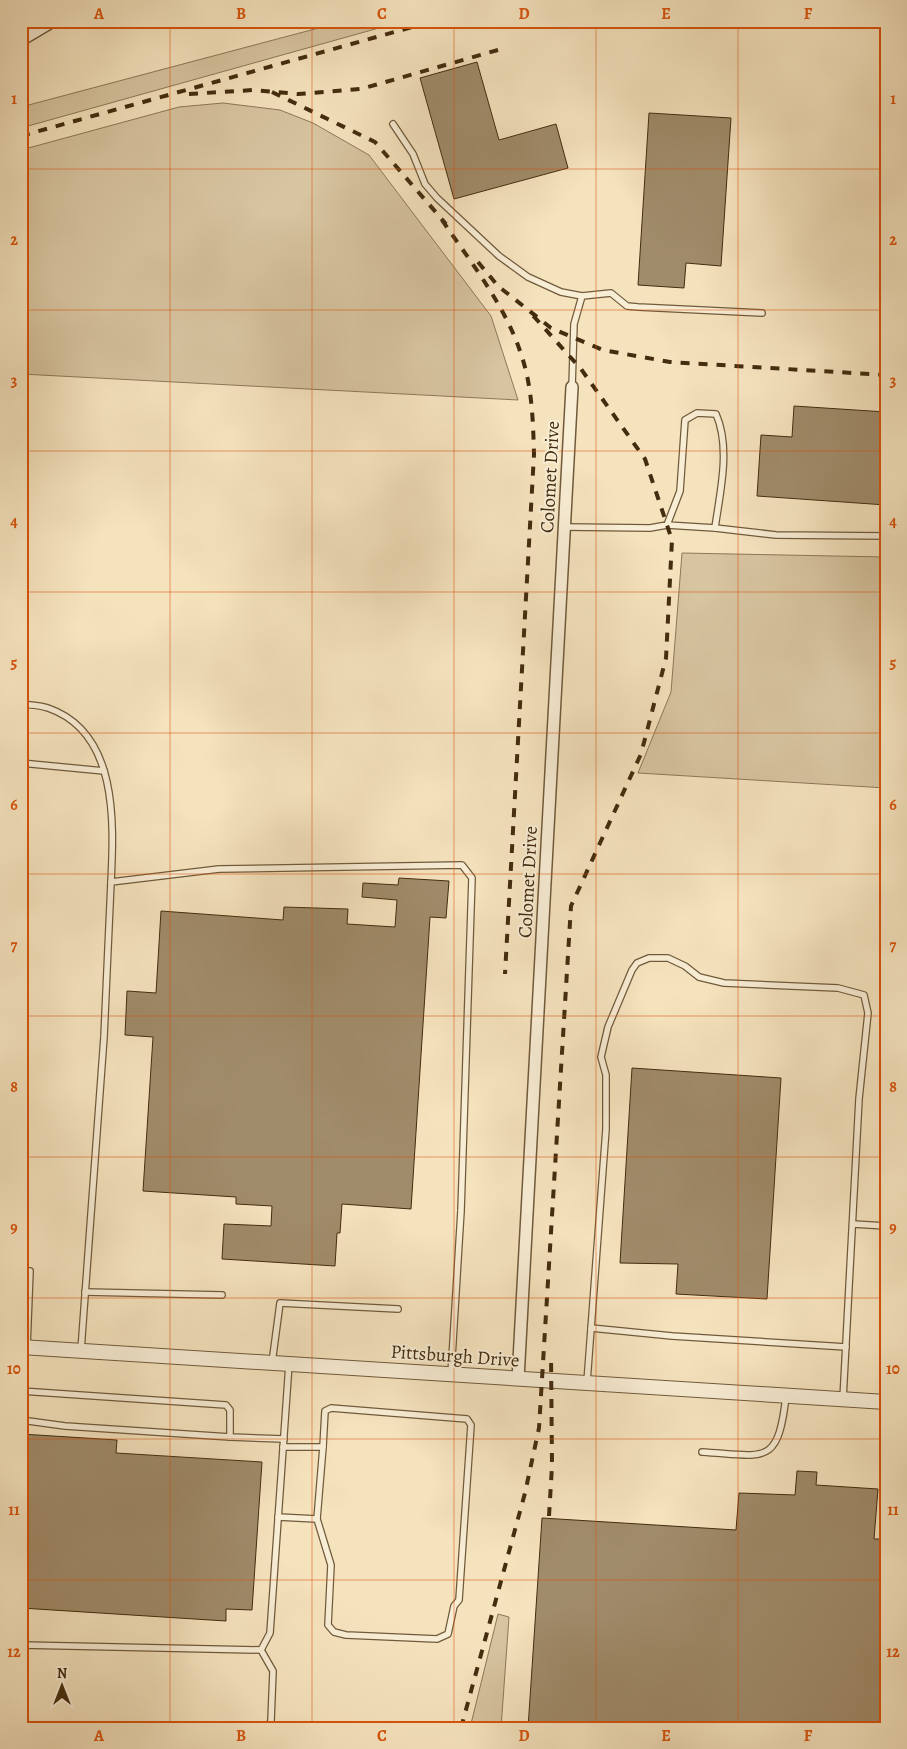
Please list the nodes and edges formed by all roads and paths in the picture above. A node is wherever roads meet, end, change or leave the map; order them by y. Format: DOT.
graph roads {
  1 [pos="52,21"];
  2 [pos="21,40"];
  3 [pos="394,124"];
  4 [pos="582,296"];
  5 [pos="762,313"];
  6 [pos="572,387"];
  7 [pos="667,525"];
  8 [pos="565,527"];
  9 [pos="715,528"];
  10 [pos="886,536"];
  11 [pos="21,704"];
  12 [pos="21,763"];
  13 [pos="104,771"];
  14 [pos="111,882"];
  15 [pos="853,1224"];
  16 [pos="886,1226"];
  17 [pos="21,1271"];
  18 [pos="85,1292"];
  19 [pos="222,1295"];
  20 [pos="398,1309"];
  21 [pos="591,1328"];
  22 [pos="846,1346"];
  23 [pos="24,1347"];
  24 [pos="81,1350"];
  25 [pos="272,1363"];
  26 [pos="289,1364"];
  27 [pos="452,1374"];
  28 [pos="518,1379"];
  29 [pos="587,1384"];
  30 [pos="21,1391"];
  31 [pos="786,1396"];
  32 [pos="843,1399"];
  33 [pos="886,1402"];
  34 [pos="21,1420"];
  35 [pos="230,1436"];
  36 [pos="284,1439"];
  37 [pos="283,1447"];
  38 [pos="323,1448"];
  39 [pos="702,1452"];
  40 [pos="278,1517"];
  41 [pos="317,1519"];
  42 [pos="21,1646"];
  43 [pos="261,1650"];
  44 [pos="267,1728"];
  1 -- 2 [label="street"];
  3 -- 4 [label="lane"];
  4 -- 5 [label="lane"];
  4 -- 6 [label="lane"];
  6 -- 8 [label="street, Colomet Drive"];
  7 -- 8 [label="lane"];
  7 -- 9 [label="lane"];
  7 -- 9 [label="lane"];
  8 -- 28 [label="street, Colomet Drive"];
  9 -- 10 [label="lane"];
  11 -- 13 [label="lane"];
  12 -- 13 [label="lane"];
  13 -- 14 [label="lane"];
  14 -- 18 [label="lane"];
  14 -- 27 [label="lane"];
  15 -- 16 [label="lane"];
  15 -- 21 [label="lane"];
  15 -- 22 [label="lane"];
  17 -- 23 [label="lane"];
  18 -- 19 [label="lane"];
  18 -- 24 [label="lane"];
  20 -- 25 [label="lane"];
  21 -- 22 [label="lane"];
  21 -- 29 [label="lane"];
  22 -- 32 [label="lane"];
  23 -- 24 [label="street, Pittsburgh Drive"];
  24 -- 25 [label="street, Pittsburgh Drive"];
  25 -- 26 [label="street, Pittsburgh Drive"];
  26 -- 27 [label="street, Pittsburgh Drive"];
  26 -- 36 [label="lane"];
  27 -- 28 [label="street, Pittsburgh Drive"];
  28 -- 29 [label="street, Pittsburgh Drive"];
  29 -- 31 [label="street, Pittsburgh Drive"];
  30 -- 35 [label="lane"];
  31 -- 32 [label="street, Pittsburgh Drive"];
  31 -- 39 [label="lane"];
  32 -- 33 [label="street, Pittsburgh Drive"];
  34 -- 35 [label="lane"];
  35 -- 36 [label="lane"];
  36 -- 37 [label="lane"];
  37 -- 38 [label="lane"];
  37 -- 40 [label="lane"];
  38 -- 41 [label="lane"];
  38 -- 41 [label="lane"];
  40 -- 41 [label="lane"];
  40 -- 43 [label="lane"];
  42 -- 43 [label="lane"];
  43 -- 44 [label="lane"];
}
